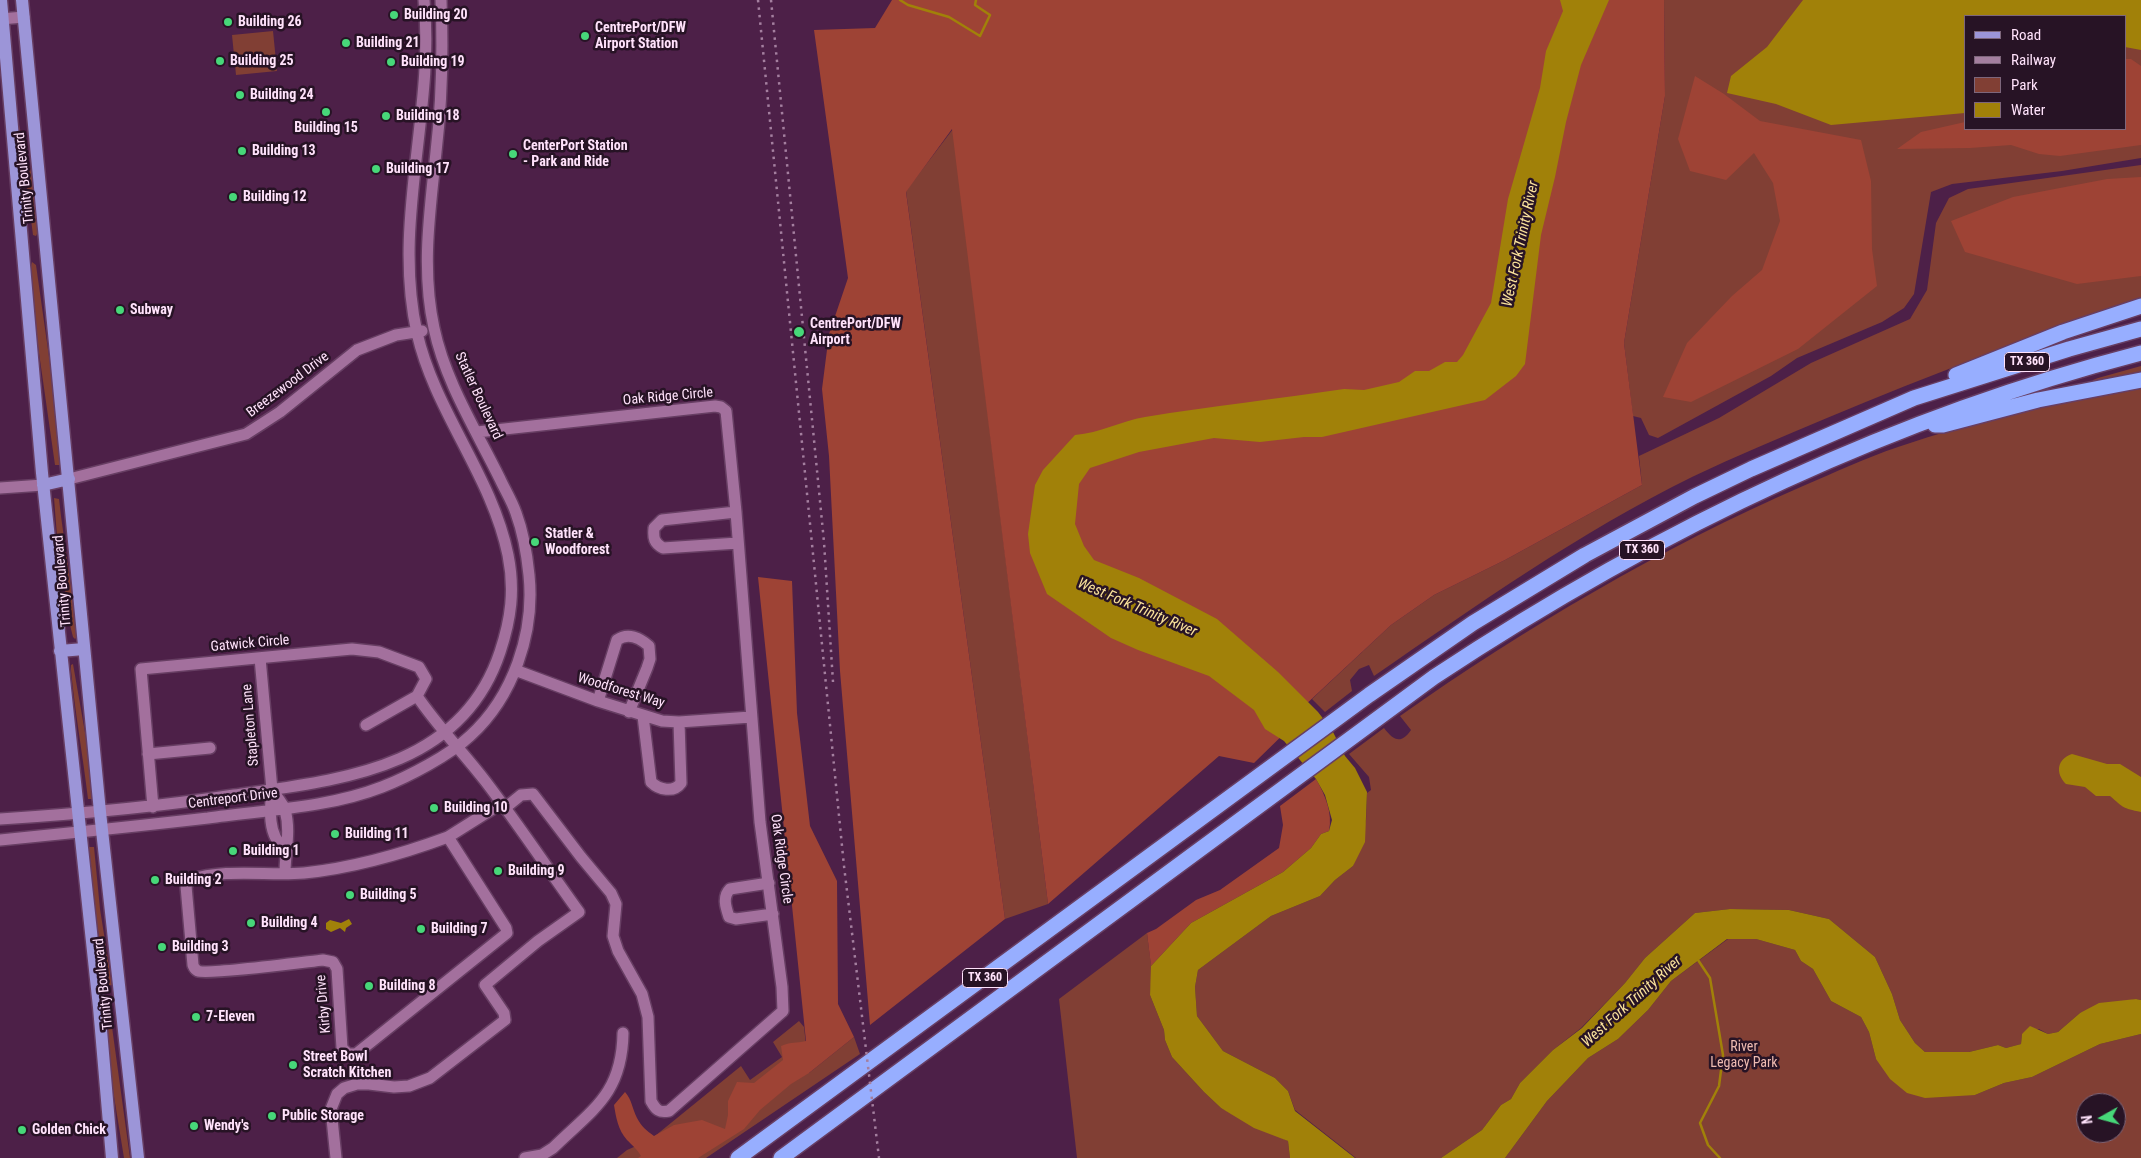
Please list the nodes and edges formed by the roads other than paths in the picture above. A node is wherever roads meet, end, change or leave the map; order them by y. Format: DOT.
graph roads {
  1 [pos="0,0"];
  2 [pos="22,0"];
  3 [pos="424,0"];
  4 [pos="441,0"];
  5 [pos="24,16"];
  6 [pos="1,18"];
  7 [pos="412,198"];
  8 [pos="430,199"];
  9 [pos="2141,306"];
  10 [pos="434,329"];
  11 [pos="2141,329"];
  12 [pos="417,332"];
  13 [pos="2141,353"];
  14 [pos="2141,380"];
  15 [pos="1914,398"];
  16 [pos="1921,423"];
  17 [pos="478,432"];
  18 [pos="69,479"];
  19 [pos="44,484"];
  20 [pos="0,488"];
  21 [pos="516,512"];
  22 [pos="736,512"];
  23 [pos="498,518"];
  24 [pos="738,544"];
  25 [pos="84,649"];
  26 [pos="60,651"];
  27 [pos="260,658"];
  28 [pos="515,670"];
  29 [pos="417,696"];
  30 [pos="598,702"];
  31 [pos="629,712"];
  32 [pos="643,716"];
  33 [pos="751,717"];
  34 [pos="679,722"];
  35 [pos="366,725"];
  36 [pos="444,733"];
  37 [pos="458,745"];
  38 [pos="210,748"];
  39 [pos="148,754"];
  40 [pos="272,790"];
  41 [pos="504,806"];
  42 [pos="153,807"];
  43 [pos="285,808"];
  44 [pos="270,810"];
  45 [pos="100,812"];
  46 [pos="78,814"];
  47 [pos="0,819"];
  48 [pos="102,830"];
  49 [pos="79,832"];
  50 [pos="448,837"];
  51 [pos="0,840"];
  52 [pos="286,848"];
  53 [pos="285,874"];
  54 [pos="769,883"];
  55 [pos="773,914"];
  56 [pos="624,1033"];
  57 [pos="112,1158"];
  58 [pos="138,1158"];
  59 [pos="336,1158"];
  60 [pos="525,1158"];
  61 [pos="738,1158"];
  62 [pos="781,1158"];
  1 -- 6 [label="main road, Trinity Boulevard"];
  2 -- 5 [label="main road, Trinity Boulevard"];
  3 -- 7 [label="street"];
  4 -- 8 [label="street, Statler Boulevard"];
  5 -- 6 [label="street"];
  5 -- 18 [label="main road, Trinity Boulevard"];
  6 -- 19 [label="main road, Trinity Boulevard"];
  7 -- 8 [label="street"];
  7 -- 12 [label="street"];
  8 -- 10 [label="street, Statler Boulevard"];
  9 -- 15 [label="highway"];
  10 -- 12 [label="street, Breezewood Drive"];
  10 -- 17 [label="street, Statler Boulevard"];
  11 -- 15 [label="highway, TX 360"];
  12 -- 18 [label="street, Breezewood Drive"];
  12 -- 23 [label="street"];
  13 -- 16 [label="highway, TX 360"];
  14 -- 16 [label="highway"];
  15 -- 61 [label="highway, TX 360"];
  16 -- 62 [label="highway, TX 360"];
  17 -- 21 [label="street, Statler Boulevard"];
  17 -- 22 [label="street, Oak Ridge Circle"];
  18 -- 19 [label="main road"];
  18 -- 25 [label="main road, Trinity Boulevard"];
  19 -- 20 [label="street"];
  19 -- 26 [label="main road, Trinity Boulevard"];
  21 -- 23 [label="street"];
  21 -- 28 [label="street, Statler Boulevard"];
  22 -- 24 [label="street, Oak Ridge Circle"];
  22 -- 24 [label="street"];
  23 -- 36 [label="street"];
  24 -- 33 [label="street, Oak Ridge Circle"];
  25 -- 26 [label="main road"];
  25 -- 45 [label="main road, Trinity Boulevard"];
  26 -- 46 [label="main road, Trinity Boulevard"];
  27 -- 29 [label="street, Gatwick Circle"];
  27 -- 39 [label="street, Gatwick Circle"];
  27 -- 40 [label="street, Stapleton Lane"];
  28 -- 30 [label="street, Woodforest Way"];
  28 -- 37 [label="street, Statler Boulevard"];
  29 -- 35 [label="street"];
  29 -- 36 [label="street"];
  30 -- 31 [label="street, Woodforest Way"];
  30 -- 31 [label="street"];
  31 -- 32 [label="street, Woodforest Way"];
  32 -- 34 [label="street, Woodforest Way"];
  32 -- 34 [label="street"];
  33 -- 34 [label="street, Woodforest Way"];
  33 -- 54 [label="street, Oak Ridge Circle"];
  36 -- 37 [label="street"];
  36 -- 40 [label="street, Centreport Drive"];
  37 -- 41 [label="street"];
  37 -- 43 [label="street, Centreport Drive"];
  38 -- 39 [label="street"];
  39 -- 42 [label="street, Gatwick Circle"];
  40 -- 42 [label="street, Centreport Drive"];
  40 -- 43 [label="street"];
  40 -- 44 [label="street"];
  41 -- 50 [label="street, Kirby Drive"];
  41 -- 55 [label="street, Oak Ridge Circle"];
  41 -- 59 [label="street"];
  42 -- 45 [label="street, Centreport Drive"];
  43 -- 44 [label="street, Centreport Drive"];
  43 -- 52 [label="street"];
  44 -- 48 [label="street, Centreport Drive"];
  44 -- 52 [label="street"];
  45 -- 46 [label="street, Centreport Drive"];
  45 -- 48 [label="main road, Trinity Boulevard"];
  46 -- 47 [label="street, Centreport Drive"];
  46 -- 49 [label="main road, Trinity Boulevard"];
  48 -- 49 [label="street, Centreport Drive"];
  48 -- 58 [label="main road, Trinity Boulevard"];
  49 -- 51 [label="street, Centreport Drive"];
  49 -- 57 [label="main road, Trinity Boulevard"];
  50 -- 53 [label="street, Kirby Drive"];
  50 -- 53 [label="street, Kirby Drive"];
  52 -- 53 [label="street"];
  54 -- 55 [label="street, Oak Ridge Circle"];
  54 -- 55 [label="street"];
  56 -- 60 [label="street"];
}
